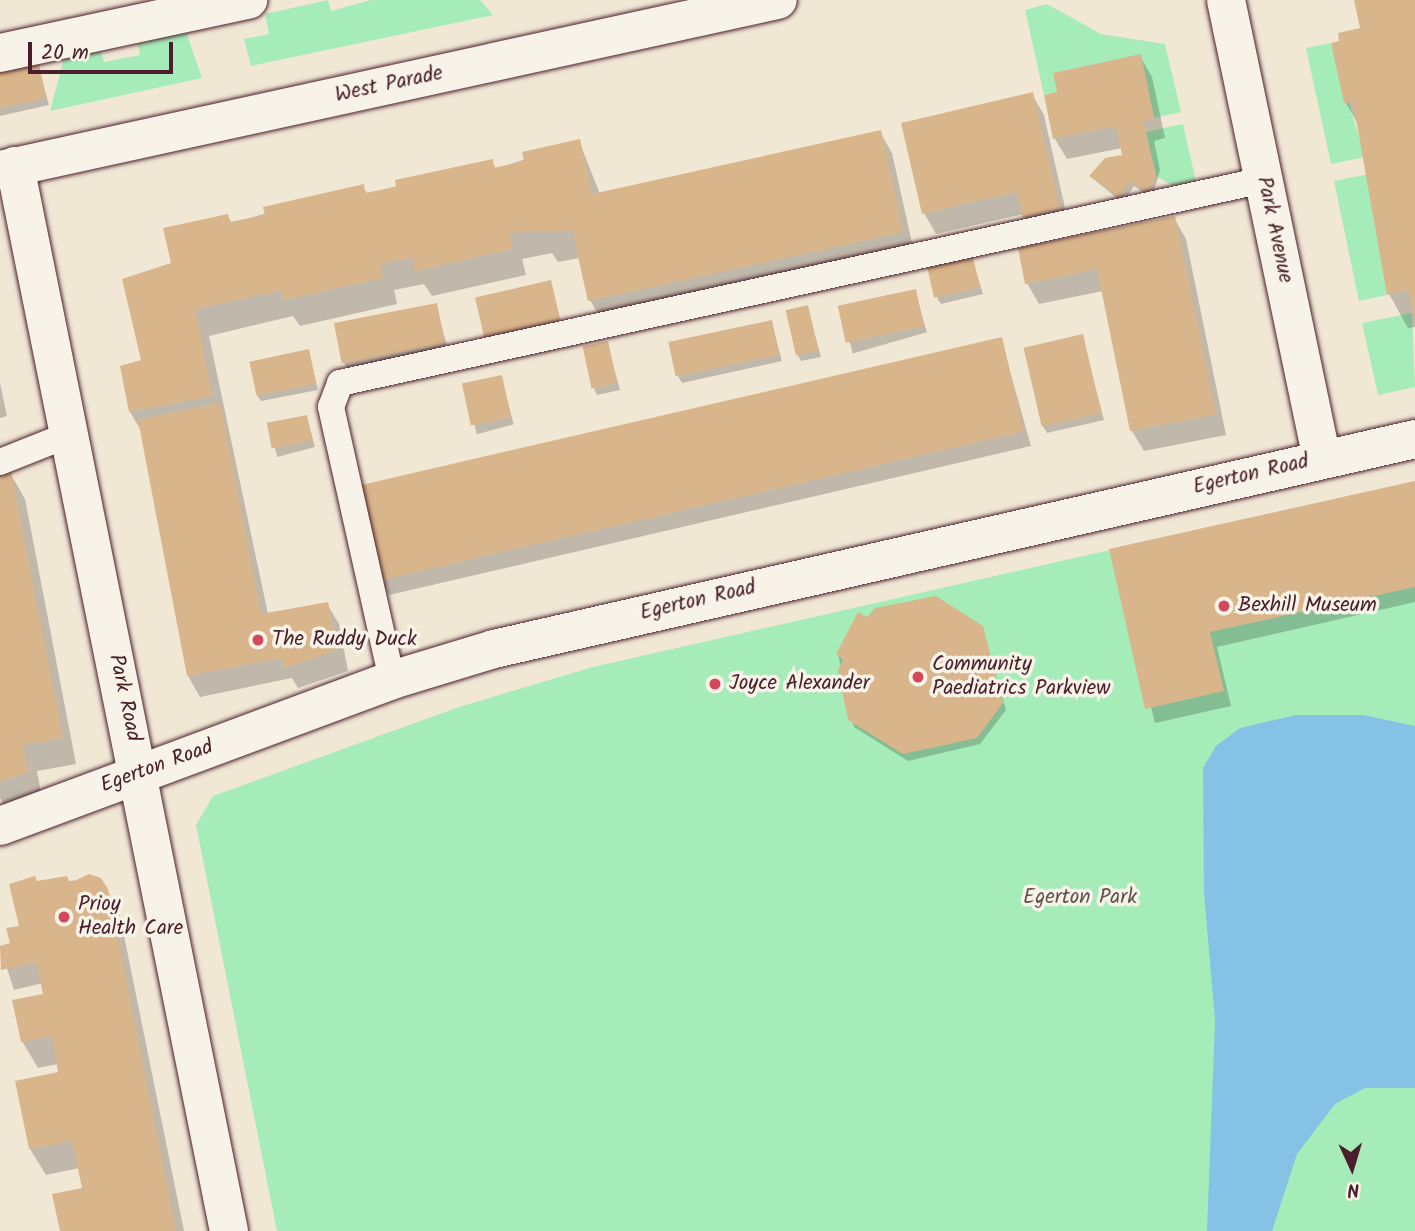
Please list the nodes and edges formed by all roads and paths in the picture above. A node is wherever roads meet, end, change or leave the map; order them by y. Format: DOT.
graph roads {
  1 [pos="248,0"];
  2 [pos="778,0"];
  3 [pos="1226,0"];
  4 [pos="0,53"];
  5 [pos="8,168"];
  6 [pos="1264,180"];
  7 [pos="68,435"];
  8 [pos="1415,439"];
  9 [pos="1322,459"];
  10 [pos="0,462"];
  11 [pos="392,680"];
  12 [pos="139,773"];
  13 [pos="0,826"];
  14 [pos="229,1231"];
  1 -- 4 [label="street"];
  2 -- 5 [label="street, West Parade"];
  3 -- 6 [label="street, Park Avenue"];
  5 -- 7 [label="street, Park Road"];
  6 -- 9 [label="street, Park Avenue"];
  6 -- 11 [label="lane"];
  7 -- 10 [label="lane"];
  7 -- 12 [label="street, Park Road"];
  8 -- 9 [label="street, Egerton Road"];
  9 -- 11 [label="street, Egerton Road"];
  11 -- 12 [label="street, Egerton Road"];
  12 -- 13 [label="street, Egerton Road"];
  12 -- 14 [label="street, Park Road"];
}
